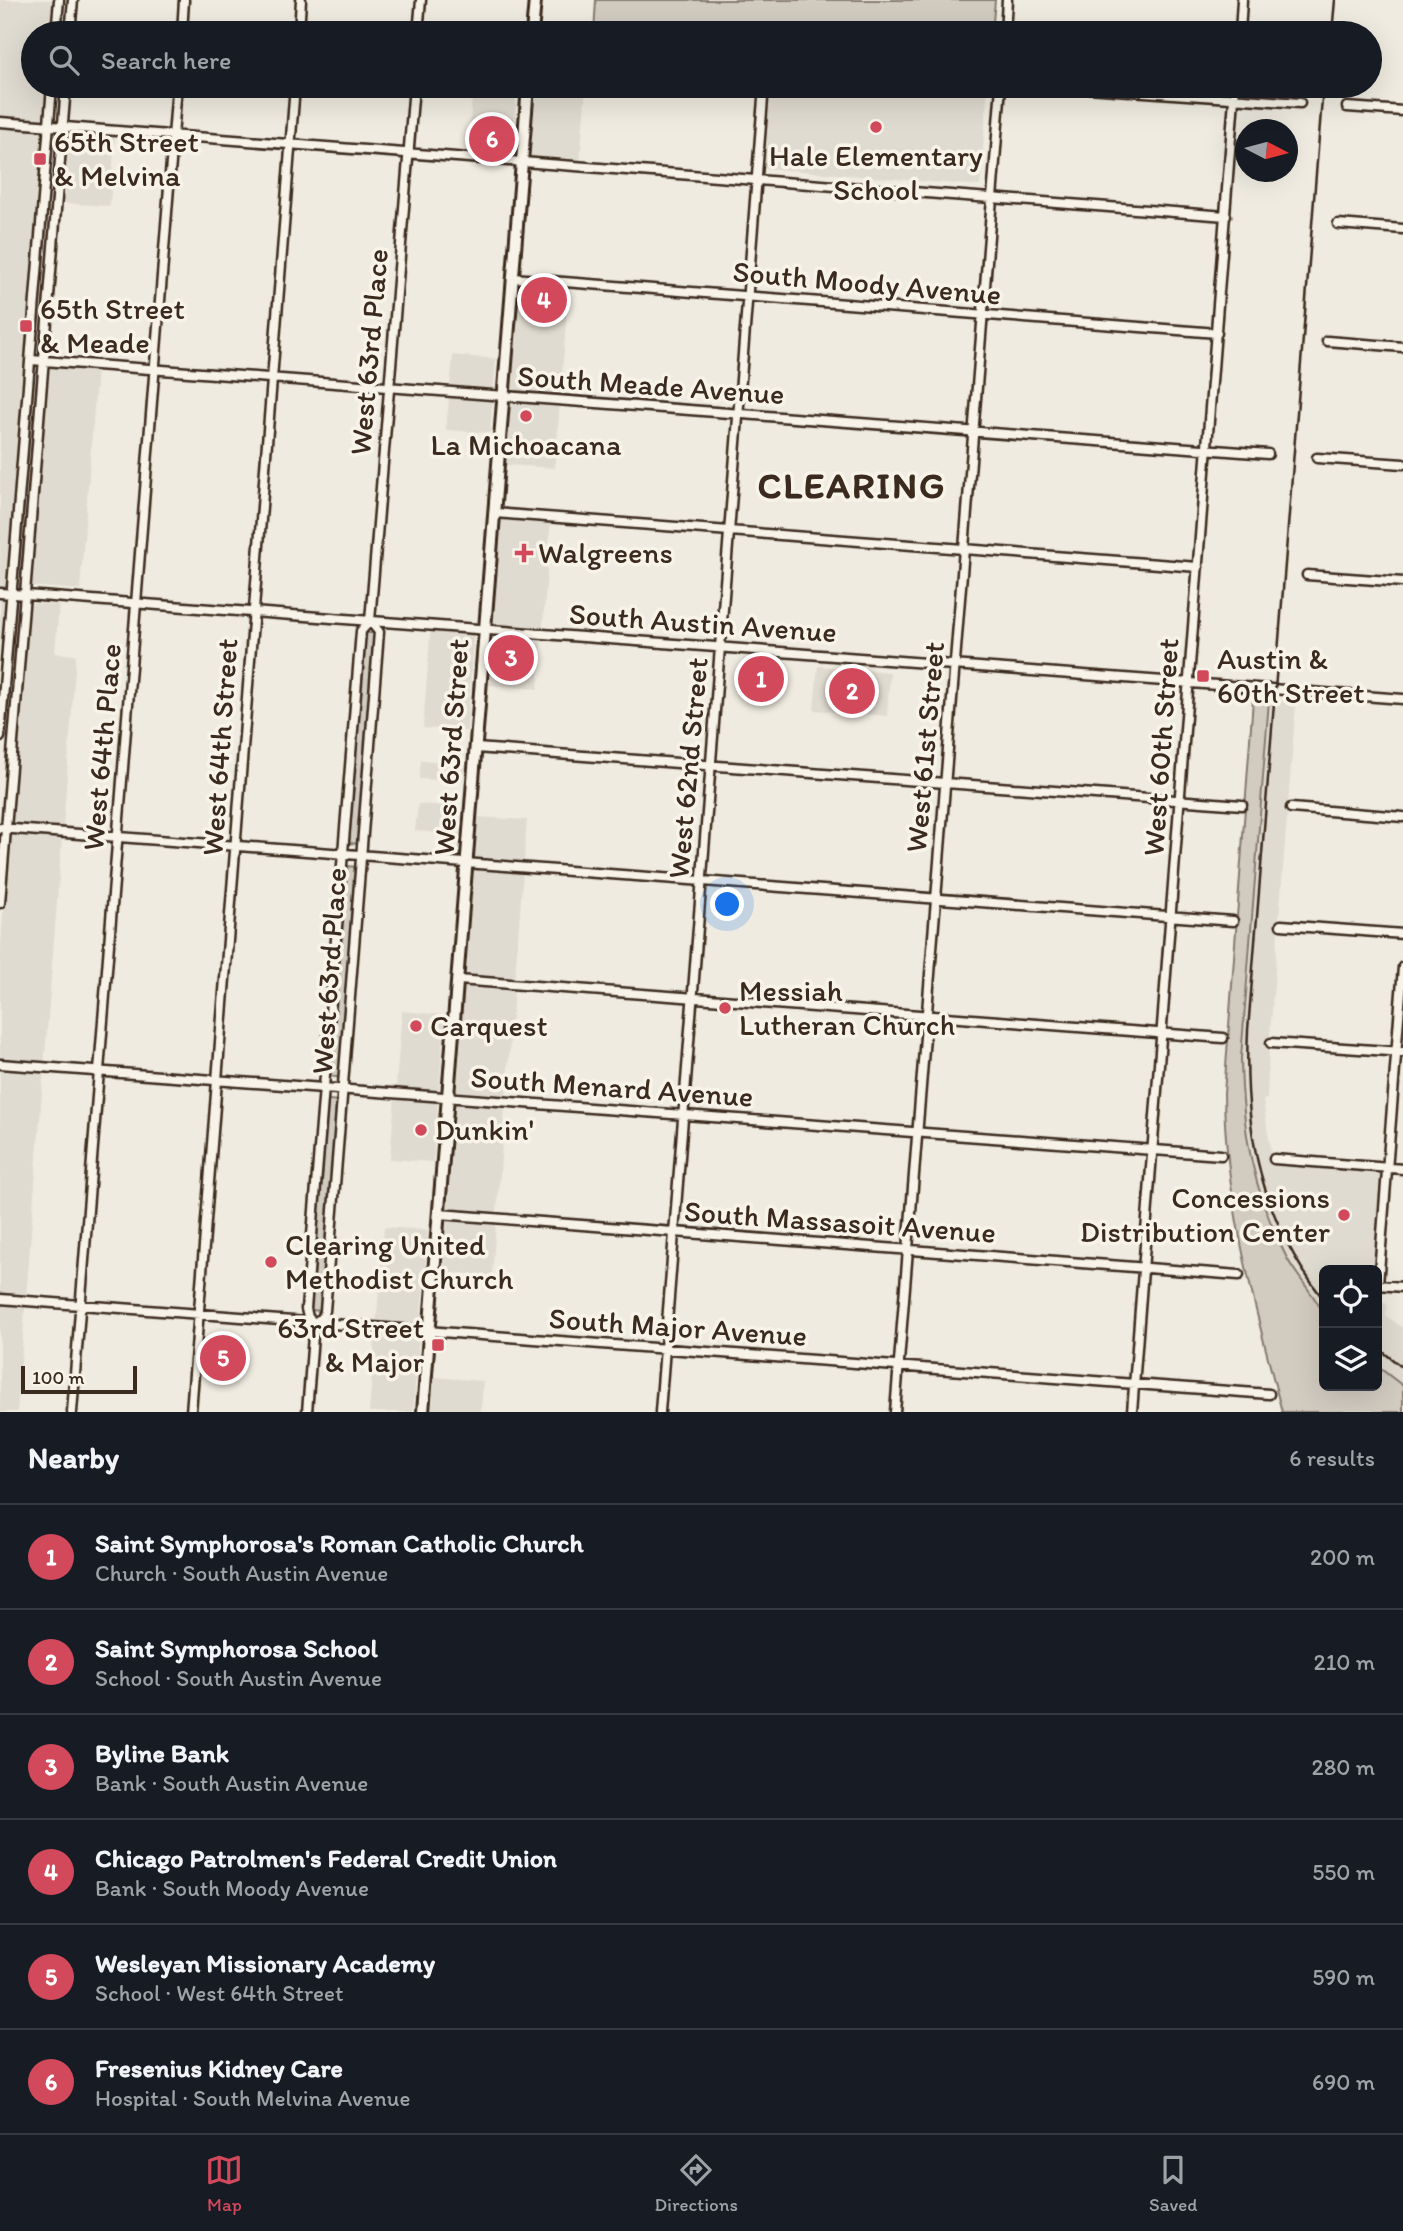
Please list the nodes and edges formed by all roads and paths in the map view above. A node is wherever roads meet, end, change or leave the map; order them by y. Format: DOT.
graph roads {
  1 [pos="59,0"];
  2 [pos="73,0"];
  3 [pos="184,0"];
  4 [pos="301,0"];
  5 [pos="421,0"];
  6 [pos="535,0"];
  7 [pos="1007,0"];
  8 [pos="1242,0"];
  9 [pos="57,21"];
  10 [pos="71,21"];
  11 [pos="183,21"];
  12 [pos="300,21"];
  13 [pos="419,21"];
  14 [pos="533,21"];
  15 [pos="1006,21"];
  16 [pos="1241,21"];
  17 [pos="51,98"];
  18 [pos="65,98"];
  19 [pos="176,98"];
  20 [pos="294,98"];
  21 [pos="413,98"];
  22 [pos="527,98"];
  23 [pos="763,98"];
  24 [pos="1000,98"];
  25 [pos="1209,98"];
  26 [pos="1234,100"];
  27 [pos="1300,103"];
  28 [pos="1347,107"];
  29 [pos="1403,111"];
  30 [pos="0,122"];
  31 [pos="49,126"];
  32 [pos="62,127"];
  33 [pos="173,136"];
  34 [pos="290,144"];
  35 [pos="408,153"];
  36 [pos="522,162"];
  37 [pos="757,181"];
  38 [pos="991,199"];
  39 [pos="1226,216"];
  40 [pos="1338,224"];
  41 [pos="1403,229"];
  42 [pos="513,278"];
  43 [pos="748,296"];
  44 [pos="981,315"];
  45 [pos="1217,333"];
  46 [pos="1327,341"];
  47 [pos="1403,347"];
  48 [pos="31,360"];
  49 [pos="43,361"];
  50 [pos="155,369"];
  51 [pos="272,378"];
  52 [pos="389,387"];
  53 [pos="503,396"];
  54 [pos="739,415"];
  55 [pos="25,424"];
  56 [pos="38,425"];
  57 [pos="972,432"];
  58 [pos="1206,449"];
  59 [pos="1268,454"];
  60 [pos="1317,458"];
  61 [pos="1403,464"];
  62 [pos="494,513"];
  63 [pos="730,531"];
  64 [pos="963,549"];
  65 [pos="1198,567"];
  66 [pos="1307,575"];
  67 [pos="1403,582"];
  68 [pos="0,593"];
  69 [pos="11,594"];
  70 [pos="24,595"];
  71 [pos="136,603"];
  72 [pos="253,612"];
  73 [pos="370,621"];
  74 [pos="485,629"];
  75 [pos="720,648"];
  76 [pos="954,665"];
  77 [pos="1188,683"];
  78 [pos="1403,699"];
  79 [pos="0,737"];
  80 [pos="476,747"];
  81 [pos="711,765"];
  82 [pos="945,782"];
  83 [pos="1180,800"];
  84 [pos="1242,806"];
  85 [pos="1291,808"];
  86 [pos="1403,817"];
  87 [pos="3,828"];
  88 [pos="118,837"];
  89 [pos="235,846"];
  90 [pos="342,854"];
  91 [pos="361,855"];
  92 [pos="467,863"];
  93 [pos="702,881"];
  94 [pos="936,899"];
  95 [pos="0,903"];
  96 [pos="1171,916"];
  97 [pos="1233,921"];
  98 [pos="1281,925"];
  99 [pos="1403,934"];
  100 [pos="1403,967"];
  101 [pos="458,980"];
  102 [pos="693,998"];
  103 [pos="927,1017"];
  104 [pos="1161,1034"];
  105 [pos="1223,1038"];
  106 [pos="1271,1043"];
  107 [pos="1400,1052"];
  108 [pos="0,1064"];
  109 [pos="99,1071"];
  110 [pos="217,1080"];
  111 [pos="324,1088"];
  112 [pos="343,1089"];
  113 [pos="448,1097"];
  114 [pos="684,1116"];
  115 [pos="918,1132"];
  116 [pos="1152,1151"];
  117 [pos="1221,1156"];
  118 [pos="1274,1159"];
  119 [pos="1387,1168"];
  120 [pos="1403,1169"];
  121 [pos="439,1214"];
  122 [pos="674,1232"];
  123 [pos="908,1250"];
  124 [pos="1380,1265"];
  125 [pos="1143,1267"];
  126 [pos="1239,1275"];
  127 [pos="1382,1285"];
  128 [pos="1403,1287"];
  129 [pos="0,1299"];
  130 [pos="81,1305"];
  131 [pos="199,1314"];
  132 [pos="314,1323"];
  133 [pos="429,1331"];
  134 [pos="665,1349"];
  135 [pos="899,1366"];
  136 [pos="1134,1384"];
  137 [pos="1269,1394"];
  138 [pos="72,1412"];
  139 [pos="191,1412"];
  140 [pos="307,1412"];
  141 [pos="423,1412"];
  142 [pos="660,1412"];
  143 [pos="895,1412"];
  144 [pos="1132,1412"];
  1 -- 9 [label="street"];
  2 -- 10 [label="street"];
  3 -- 11 [label="street"];
  4 -- 12 [label="street"];
  5 -- 13 [label="street"];
  6 -- 14 [label="main road"];
  7 -- 15 [label="street"];
  8 -- 16 [label="street"];
  17 -- 31 [label="street"];
  18 -- 32 [label="street"];
  19 -- 33 [label="street, West 64th Place"];
  20 -- 34 [label="street, West 64th Street"];
  21 -- 35 [label="street, West 63rd Place"];
  22 -- 36 [label="main road, West 63rd Street"];
  23 -- 37 [label="street, West 62nd Street"];
  24 -- 38 [label="street, West 61st Street"];
  25 -- 26 [label="street"];
  26 -- 27 [label="street"];
  26 -- 39 [label="street, West 60th Street"];
  28 -- 29 [label="street"];
  30 -- 31 [label="street"];
  31 -- 32 [label="street"];
  31 -- 48 [label="street"];
  32 -- 33 [label="street"];
  32 -- 49 [label="street"];
  33 -- 34 [label="street"];
  33 -- 50 [label="street, West 64th Place"];
  34 -- 35 [label="street"];
  34 -- 51 [label="street, West 64th Street"];
  35 -- 36 [label="street"];
  35 -- 52 [label="street, West 63rd Place"];
  36 -- 37 [label="street"];
  36 -- 42 [label="main road, West 63rd Street"];
  37 -- 38 [label="street"];
  37 -- 43 [label="street, West 62nd Street"];
  38 -- 39 [label="street"];
  38 -- 44 [label="street, West 61st Street"];
  39 -- 45 [label="street, West 60th Street"];
  40 -- 41 [label="street"];
  42 -- 43 [label="street, South Moody Avenue"];
  42 -- 53 [label="main road, West 63rd Street"];
  43 -- 44 [label="street, South Moody Avenue"];
  43 -- 54 [label="street, West 62nd Street"];
  44 -- 45 [label="street, South Moody Avenue"];
  44 -- 57 [label="street, West 61st Street"];
  45 -- 58 [label="street, West 60th Street"];
  46 -- 47 [label="street"];
  48 -- 49 [label="street, South Meade Avenue"];
  48 -- 55 [label="street"];
  49 -- 50 [label="street, South Meade Avenue"];
  49 -- 56 [label="street"];
  50 -- 51 [label="street, South Meade Avenue"];
  50 -- 71 [label="street, West 64th Place"];
  51 -- 52 [label="street, South Meade Avenue"];
  51 -- 72 [label="street, West 64th Street"];
  52 -- 53 [label="street, South Meade Avenue"];
  52 -- 73 [label="street, West 63rd Place"];
  53 -- 54 [label="street, South Meade Avenue"];
  53 -- 62 [label="main road, West 63rd Street"];
  54 -- 57 [label="street, South Meade Avenue"];
  54 -- 63 [label="street, West 62nd Street"];
  55 -- 56 [label="street"];
  55 -- 69 [label="street"];
  56 -- 70 [label="street"];
  57 -- 58 [label="street, South Meade Avenue"];
  57 -- 64 [label="street, West 61st Street"];
  58 -- 59 [label="street, South Meade Avenue"];
  58 -- 65 [label="street, West 60th Street"];
  60 -- 61 [label="street"];
  62 -- 63 [label="street"];
  62 -- 74 [label="main road, West 63rd Street"];
  63 -- 64 [label="street"];
  63 -- 75 [label="street, West 62nd Street"];
  64 -- 65 [label="street"];
  64 -- 76 [label="street, West 61st Street"];
  65 -- 77 [label="street, West 60th Street"];
  66 -- 67 [label="street"];
  68 -- 69 [label="street, South Austin Avenue"];
  69 -- 70 [label="street, South Austin Avenue"];
  69 -- 79 [label="street"];
  70 -- 71 [label="street, South Austin Avenue"];
  70 -- 87 [label="street"];
  71 -- 72 [label="street, South Austin Avenue"];
  71 -- 88 [label="street, West 64th Place"];
  72 -- 73 [label="street, South Austin Avenue"];
  72 -- 89 [label="street, West 64th Street"];
  73 -- 74 [label="street, South Austin Avenue"];
  73 -- 90 [label="street, West 63rd Place"];
  73 -- 91 [label="street, West 63rd Place"];
  74 -- 75 [label="street, South Austin Avenue"];
  74 -- 80 [label="main road, West 63rd Street"];
  75 -- 76 [label="street, South Austin Avenue"];
  75 -- 81 [label="street, West 62nd Street"];
  76 -- 77 [label="street, South Austin Avenue"];
  76 -- 82 [label="street, West 61st Street"];
  77 -- 78 [label="street, South Austin Avenue"];
  77 -- 83 [label="street, West 60th Street"];
  80 -- 81 [label="street"];
  80 -- 92 [label="main road, West 63rd Street"];
  81 -- 82 [label="street"];
  81 -- 93 [label="street, West 62nd Street"];
  82 -- 83 [label="street"];
  82 -- 94 [label="street, West 61st Street"];
  83 -- 84 [label="street"];
  83 -- 96 [label="street, West 60th Street"];
  85 -- 86 [label="street"];
  87 -- 88 [label="street"];
  87 -- 95 [label="street"];
  88 -- 89 [label="street"];
  88 -- 109 [label="street, West 64th Place"];
  89 -- 90 [label="street"];
  89 -- 110 [label="street, West 64th Street"];
  90 -- 91 [label="street"];
  90 -- 111 [label="street, West 63rd Place"];
  91 -- 92 [label="street"];
  91 -- 112 [label="street, West 63rd Place"];
  92 -- 93 [label="street"];
  92 -- 101 [label="main road, West 63rd Street"];
  93 -- 94 [label="street"];
  93 -- 102 [label="street, West 62nd Street"];
  94 -- 96 [label="street"];
  94 -- 103 [label="street, West 61st Street"];
  96 -- 97 [label="street"];
  96 -- 104 [label="street, West 60th Street"];
  98 -- 99 [label="street"];
  100 -- 107 [label="street"];
  101 -- 102 [label="street"];
  101 -- 113 [label="main road, West 63rd Street"];
  102 -- 103 [label="street"];
  102 -- 114 [label="street, West 62nd Street"];
  103 -- 104 [label="street"];
  103 -- 115 [label="street, West 61st Street"];
  104 -- 105 [label="street"];
  104 -- 116 [label="street, West 60th Street"];
  106 -- 107 [label="street"];
  107 -- 119 [label="street"];
  108 -- 109 [label="street, South Menard Avenue"];
  109 -- 110 [label="street, South Menard Avenue"];
  109 -- 130 [label="street, West 64th Place"];
  110 -- 111 [label="street, South Menard Avenue"];
  110 -- 131 [label="street, West 64th Street"];
  111 -- 112 [label="street, South Menard Avenue"];
  111 -- 132 [label="street, West 63rd Place"];
  112 -- 113 [label="street, South Menard Avenue"];
  112 -- 132 [label="street, West 63rd Place"];
  113 -- 114 [label="street, South Menard Avenue"];
  113 -- 121 [label="main road, West 63rd Street"];
  114 -- 115 [label="street, South Menard Avenue"];
  114 -- 122 [label="street, West 62nd Street"];
  115 -- 116 [label="street, South Menard Avenue"];
  115 -- 123 [label="street, West 61st Street"];
  116 -- 117 [label="street, South Menard Avenue"];
  116 -- 125 [label="street, West 60th Street"];
  118 -- 119 [label="street"];
  119 -- 120 [label="street"];
  119 -- 124 [label="street"];
  121 -- 122 [label="street, South Massasoit Avenue"];
  121 -- 133 [label="main road, West 63rd Street"];
  122 -- 123 [label="street, South Massasoit Avenue"];
  122 -- 134 [label="street, West 62nd Street"];
  123 -- 125 [label="street, South Massasoit Avenue"];
  123 -- 135 [label="street, West 61st Street"];
  125 -- 126 [label="street, South Massasoit Avenue"];
  125 -- 136 [label="street, West 60th Street"];
  127 -- 128 [label="street"];
  129 -- 130 [label="street, South Major Avenue"];
  130 -- 131 [label="street, South Major Avenue"];
  130 -- 138 [label="street, West 64th Place"];
  131 -- 132 [label="street, South Major Avenue"];
  131 -- 139 [label="street, West 64th Street"];
  132 -- 133 [label="street, South Major Avenue"];
  132 -- 140 [label="street, West 63rd Place"];
  133 -- 134 [label="street, South Major Avenue"];
  133 -- 141 [label="main road, West 63rd Street"];
  134 -- 135 [label="street, South Major Avenue"];
  134 -- 142 [label="street, West 62nd Street"];
  135 -- 136 [label="street, South Major Avenue"];
  135 -- 143 [label="street, West 61st Street"];
  136 -- 137 [label="street, South Major Avenue"];
  136 -- 144 [label="street, West 60th Street"];
}
